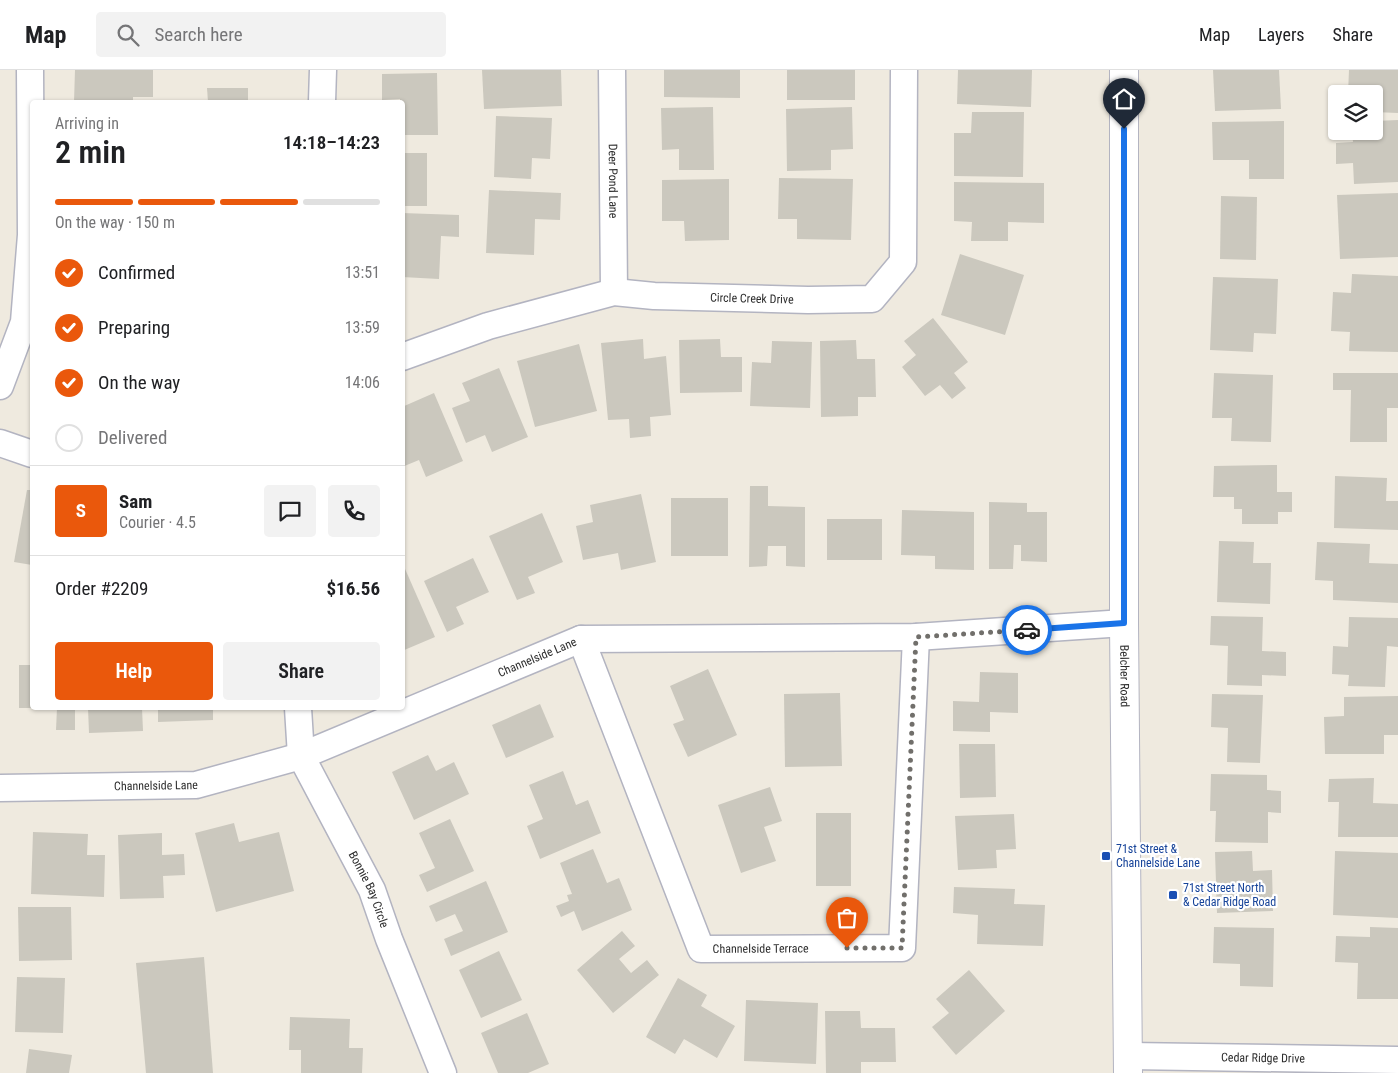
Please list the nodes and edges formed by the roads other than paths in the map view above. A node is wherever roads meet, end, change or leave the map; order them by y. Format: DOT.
graph roads {
  1 [pos="30,70"];
  2 [pos="323,70"];
  3 [pos="612,70"];
  4 [pos="904,70"];
  5 [pos="1124,70"];
  6 [pos="30,100"];
  7 [pos="322,100"];
  8 [pos="30,247"];
  9 [pos="614,292"];
  10 [pos="405,356"];
  11 [pos="0,386"];
  12 [pos="0,443"];
  13 [pos="30,453"];
  14 [pos="1124,623"];
  15 [pos="916,637"];
  16 [pos="581,639"];
  17 [pos="298,710"];
  18 [pos="301,756"];
  19 [pos="0,788"];
  20 [pos="1398,1060"];
  21 [pos="1129,1065"];
  22 [pos="443,1073"];
  1 -- 6 [label="street"];
  2 -- 7 [label="street"];
  3 -- 9 [label="street, Deer Pond Lane"];
  4 -- 9 [label="street, Circle Creek Drive"];
  5 -- 14 [label="main road, Belcher Road"];
  8 -- 11 [label="street"];
  9 -- 10 [label="street, Circle Creek Drive"];
  12 -- 13 [label="street"];
  14 -- 15 [label="street, Channelside Lane"];
  14 -- 21 [label="main road, Belcher Road"];
  15 -- 16 [label="street, Channelside Lane"];
  15 -- 16 [label="street, Channelside Terrace"];
  16 -- 18 [label="street, Channelside Lane"];
  17 -- 18 [label="street, Bonnie Bay Circle"];
  18 -- 19 [label="street, Channelside Lane"];
  18 -- 22 [label="street, Bonnie Bay Circle"];
  20 -- 21 [label="street, Cedar Ridge Drive"];
}
